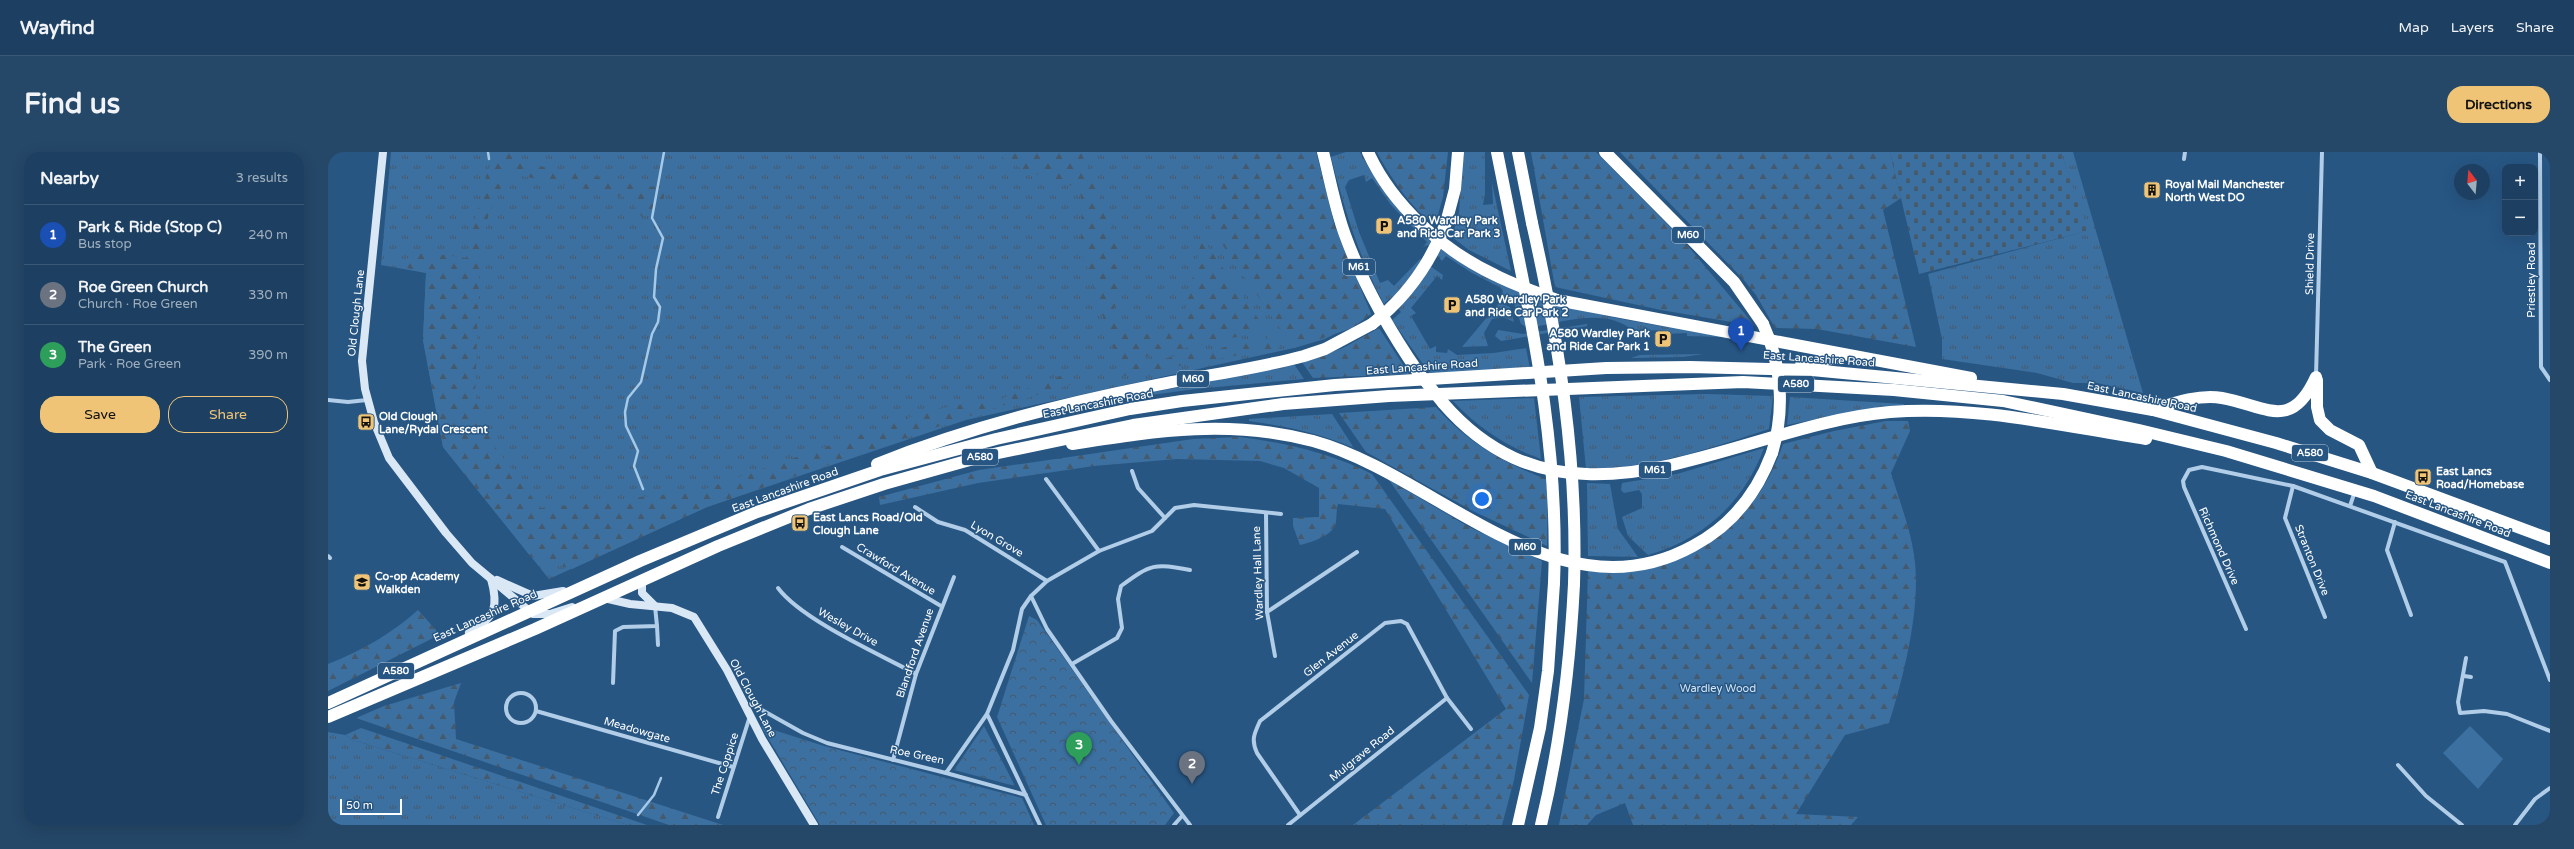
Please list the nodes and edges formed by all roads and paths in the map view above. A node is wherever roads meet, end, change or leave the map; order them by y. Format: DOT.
graph roads {
  1 [pos="383,152"];
  2 [pos="1323,152"];
  3 [pos="1368,152"];
  4 [pos="1458,152"];
  5 [pos="1497,152"];
  6 [pos="1518,152"];
  7 [pos="1605,152"];
  8 [pos="2185,152"];
  9 [pos="2322,152"];
  10 [pos="2540,152"];
  11 [pos="2184,159"];
  12 [pos="1845,356"];
  13 [pos="1786,369"];
  14 [pos="2316,377"];
  15 [pos="2550,380"];
  16 [pos="2063,394"];
  17 [pos="328,400"];
  18 [pos="367,400"];
  19 [pos="2153,410"];
  20 [pos="1882,413"];
  21 [pos="2226,451"];
  22 [pos="984,456"];
  23 [pos="1132,471"];
  24 [pos="2372,473"];
  25 [pos="1046,480"];
  26 [pos="830,486"];
  27 [pos="2293,486"];
  28 [pos="2356,490"];
  29 [pos="2350,506"];
  30 [pos="914,507"];
  31 [pos="1266,513"];
  32 [pos="1280,514"];
  33 [pos="1165,518"];
  34 [pos="2395,522"];
  35 [pos="2550,539"];
  36 [pos="842,547"];
  37 [pos="1099,551"];
  38 [pos="1357,552"];
  39 [pos="2550,563"];
  40 [pos="1190,570"];
  41 [pos="954,577"];
  42 [pos="490,578"];
  43 [pos="646,578"];
  44 [pos="1047,581"];
  45 [pos="588,584"];
  46 [pos="778,588"];
  47 [pos="1031,596"];
  48 [pos="604,598"];
  49 [pos="655,606"];
  50 [pos="941,606"];
  51 [pos="528,611"];
  52 [pos="1267,612"];
  53 [pos="2412,615"];
  54 [pos="2325,618"];
  55 [pos="656,626"];
  56 [pos="2246,629"];
  57 [pos="658,645"];
  58 [pos="441,650"];
  59 [pos="1275,656"];
  60 [pos="2466,658"];
  61 [pos="1072,664"];
  62 [pos="916,674"];
  63 [pos="2464,676"];
  64 [pos="2472,677"];
  65 [pos="2550,680"];
  66 [pos="613,683"];
  67 [pos="1447,698"];
  68 [pos="328,703"];
  69 [pos="746,708"];
  70 [pos="536,711"];
  71 [pos="987,714"];
  72 [pos="750,716"];
  73 [pos="328,717"];
  74 [pos="1471,729"];
  75 [pos="2550,731"];
  76 [pos="893,760"];
  77 [pos="2398,765"];
  78 [pos="733,767"];
  79 [pos="946,773"];
  80 [pos="2550,788"];
  81 [pos="1026,795"];
  82 [pos="1300,815"];
  83 [pos="1182,816"];
  84 [pos="718,817"];
  85 [pos="814,825"];
  86 [pos="1040,825"];
  87 [pos="1174,825"];
  88 [pos="1190,825"];
  89 [pos="1288,825"];
  90 [pos="1518,825"];
  91 [pos="1541,825"];
  92 [pos="2462,825"];
  93 [pos="2515,825"];
  1 -- 18 [label="street, Old Clough Lane"];
  2 -- 20 [label="highway, M61, bridge"];
  3 -- 12 [label="highway, A580"];
  4 -- 26 [label="highway, M60, bridge"];
  5 -- 90 [label="highway, M60, bridge"];
  6 -- 91 [label="highway, bridge"];
  7 -- 22 [label="highway, M60, bridge"];
  8 -- 11 [label="street"];
  9 -- 14 [label="street, Shield Drive"];
  10 -- 15 [label="street, Priestley Road"];
  12 -- 13 [label="highway"];
  12 -- 16 [label="highway, A580"];
  13 -- 16 [label="highway, East Lancashire Road / A580"];
  13 -- 26 [label="highway, East Lancashire Road / A580"];
  14 -- 19 [label="highway"];
  14 -- 24 [label="highway"];
  16 -- 19 [label="highway, East Lancashire Road / A580"];
  17 -- 18 [label="street"];
  18 -- 42 [label="street, Old Clough Lane"];
  19 -- 24 [label="highway, East Lancashire Road / A580"];
  20 -- 21 [label="highway, A580"];
  21 -- 22 [label="highway, East Lancashire Road / A580"];
  21 -- 28 [label="highway, East Lancashire Road / A580"];
  22 -- 43 [label="highway, East Lancashire Road / A580"];
  23 -- 33 [label="street"];
  24 -- 35 [label="highway, East Lancashire Road / A580"];
  25 -- 37 [label="street"];
  26 -- 45 [label="highway, East Lancashire Road / A580"];
  27 -- 29 [label="street"];
  27 -- 54 [label="street, Stranton Drive"];
  27 -- 56 [label="street, Richmond Drive"];
  28 -- 29 [label="street"];
  28 -- 39 [label="highway, East Lancashire Road / A580"];
  29 -- 34 [label="street"];
  30 -- 44 [label="street, Lyon Grove"];
  31 -- 32 [label="street, Wardley Hall Lane"];
  31 -- 33 [label="street, Wardley Hall Lane"];
  31 -- 52 [label="street, Wardley Hall Lane"];
  33 -- 37 [label="street, Wardley Hall Lane"];
  34 -- 53 [label="street"];
  34 -- 65 [label="street"];
  36 -- 50 [label="street, Crawford Avenue"];
  37 -- 44 [label="street, Wardley Hall Lane"];
  38 -- 52 [label="street"];
  40 -- 61 [label="street"];
  41 -- 50 [label="street, Blandford Avenue"];
  42 -- 45 [label="street, Old Clough Lane"];
  42 -- 51 [label="street, Old Clough Lane"];
  42 -- 58 [label="street"];
  43 -- 48 [label="highway, East Lancashire Road / A580"];
  43 -- 49 [label="street"];
  44 -- 47 [label="street, Roe Green"];
  45 -- 51 [label="highway, East Lancashire Road / A580"];
  46 -- 62 [label="street, Wesley Drive"];
  47 -- 61 [label="street"];
  47 -- 71 [label="street, Roe Green"];
  48 -- 49 [label="street, Old Clough Lane"];
  48 -- 51 [label="street, Old Clough Lane"];
  48 -- 73 [label="highway, East Lancashire Road / A580"];
  49 -- 55 [label="street"];
  49 -- 69 [label="street, Old Clough Lane"];
  50 -- 62 [label="street, Blandford Avenue"];
  51 -- 58 [label="highway, East Lancashire Road / A580"];
  52 -- 59 [label="street, Wardley Hall Lane"];
  55 -- 57 [label="street"];
  55 -- 66 [label="street"];
  58 -- 68 [label="highway, East Lancashire Road / A580"];
  60 -- 63 [label="street"];
  61 -- 83 [label="street"];
  62 -- 76 [label="street, Blandford Avenue"];
  63 -- 64 [label="street"];
  63 -- 75 [label="street"];
  67 -- 74 [label="street, Glen Avenue"];
  67 -- 82 [label="street, Mulgrave Road"];
  67 -- 82 [label="street, Glen Avenue"];
  69 -- 72 [label="street, Old Clough Lane"];
  69 -- 76 [label="street, Roe Green"];
  70 -- 70 [label="street"];
  70 -- 78 [label="street, Meadowgate"];
  71 -- 79 [label="street, Roe Green"];
  71 -- 81 [label="street"];
  72 -- 78 [label="street, The Coppice"];
  72 -- 85 [label="street, Old Clough Lane"];
  76 -- 79 [label="street, Roe Green"];
  77 -- 92 [label="street"];
  78 -- 84 [label="street, The Coppice"];
  79 -- 81 [label="street"];
  80 -- 93 [label="street"];
  81 -- 86 [label="street"];
  82 -- 89 [label="street, Mulgrave Road"];
  83 -- 87 [label="street"];
  83 -- 88 [label="street"];
}
